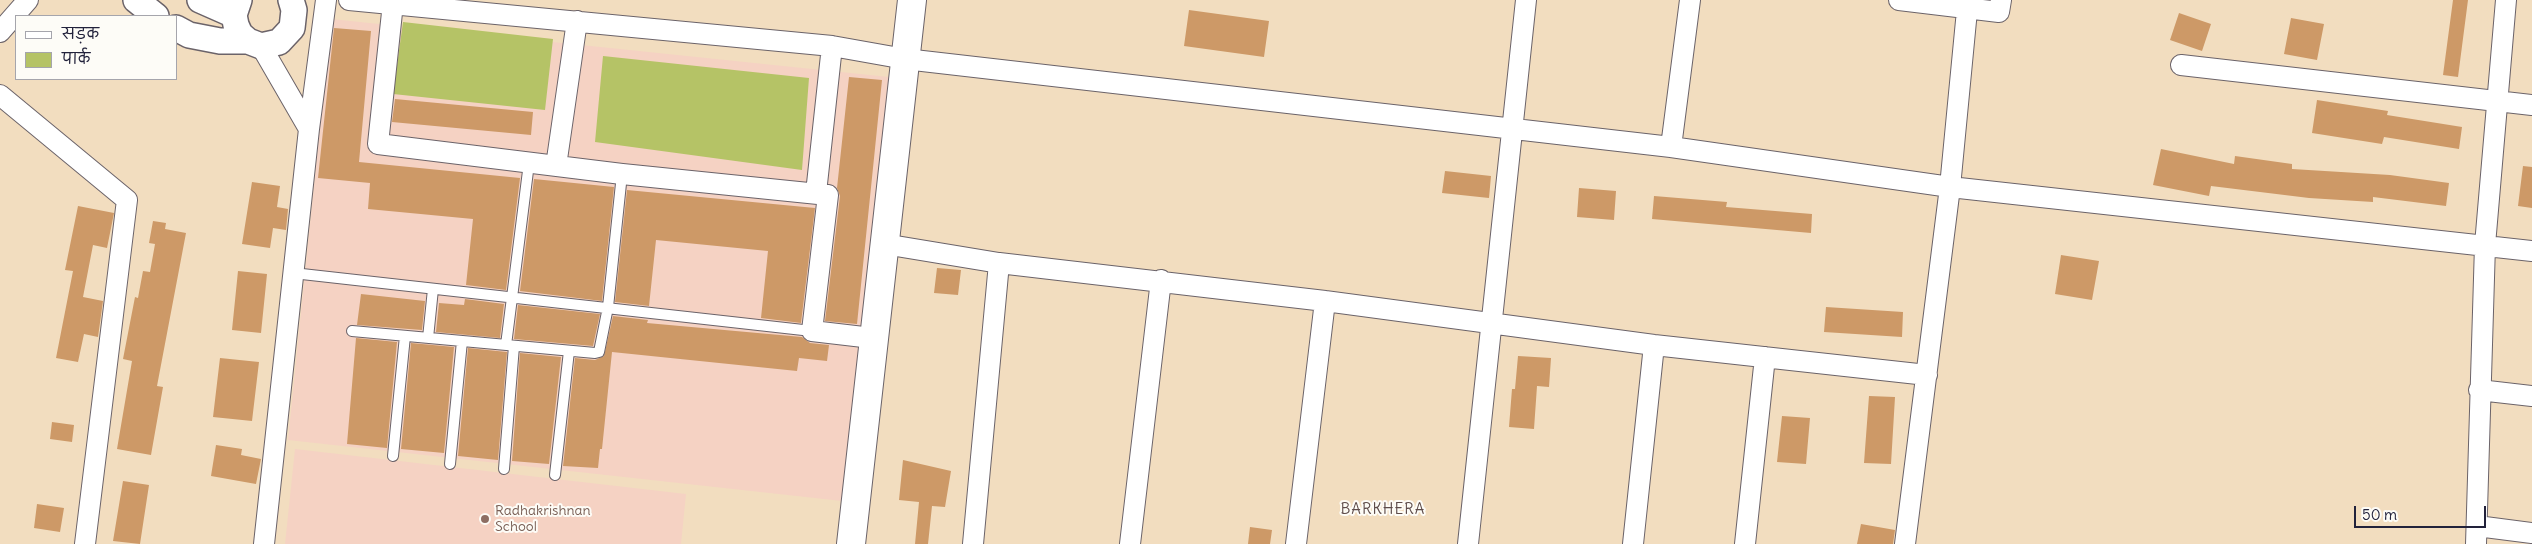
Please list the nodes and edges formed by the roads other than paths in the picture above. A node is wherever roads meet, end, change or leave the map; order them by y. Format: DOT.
graph roads {
  1 [pos="28,0"];
  2 [pos="136,0"];
  3 [pos="200,0"];
  4 [pos="326,0"];
  5 [pos="349,0"];
  6 [pos="912,0"];
  7 [pos="1526,0"];
  8 [pos="1690,0"];
  9 [pos="1899,0"];
  10 [pos="2000,0"];
  11 [pos="2506,0"];
  12 [pos="297,3"];
  13 [pos="393,3"];
  14 [pos="1968,4"];
  15 [pos="237,8"];
  16 [pos="155,15"];
  17 [pos="577,22"];
  18 [pos="178,29"];
  19 [pos="0,32"];
  20 [pos="255,43"];
  21 [pos="832,46"];
  22 [pos="905,59"];
  23 [pos="2181,65"];
  24 [pos="0,95"];
  25 [pos="2497,102"];
  26 [pos="2532,105"];
  27 [pos="308,129"];
  28 [pos="1512,130"];
  29 [pos="1671,147"];
  30 [pos="529,163"];
  31 [pos="556,166"];
  32 [pos="622,174"];
  33 [pos="1950,187"];
  34 [pos="816,193"];
  35 [pos="884,244"];
  36 [pos="2485,246"];
  37 [pos="2532,251"];
  38 [pos="999,263"];
  39 [pos="293,273"];
  40 [pos="1161,280"];
  41 [pos="433,289"];
  42 [pos="511,298"];
  43 [pos="1325,301"];
  44 [pos="608,307"];
  45 [pos="1491,322"];
  46 [pos="352,331"];
  47 [pos="812,331"];
  48 [pos="405,336"];
  49 [pos="428,338"];
  50 [pos="872,338"];
  51 [pos="462,341"];
  52 [pos="1654,345"];
  53 [pos="510,346"];
  54 [pos="569,351"];
  55 [pos="1765,357"];
  56 [pos="1927,375"];
  57 [pos="2479,390"];
  58 [pos="2532,396"];
  59 [pos="393,456"];
  60 [pos="450,464"];
  61 [pos="504,469"];
  62 [pos="554,475"];
  63 [pos="2532,533"];
  64 [pos="2477,535"];
  65 [pos="85,544"];
  66 [pos="264,544"];
  67 [pos="851,544"];
  68 [pos="973,544"];
  69 [pos="1130,544"];
  70 [pos="1296,544"];
  71 [pos="1468,544"];
  72 [pos="1633,544"];
  73 [pos="1745,544"];
  74 [pos="1905,544"];
  1 -- 19 [label="street"];
  2 -- 16 [label="street"];
  3 -- 15 [label="street"];
  4 -- 27 [label="street"];
  5 -- 13 [label="street"];
  6 -- 22 [label="main road"];
  7 -- 28 [label="street"];
  8 -- 29 [label="street"];
  9 -- 14 [label="street"];
  10 -- 14 [label="street"];
  11 -- 25 [label="street"];
  12 -- 20 [label="street"];
  13 -- 17 [label="street"];
  13 -- 30 [label="street"];
  14 -- 33 [label="street"];
  15 -- 20 [label="street"];
  17 -- 21 [label="street"];
  17 -- 31 [label="street"];
  18 -- 20 [label="street"];
  20 -- 27 [label="street"];
  21 -- 22 [label="street"];
  21 -- 34 [label="street"];
  22 -- 28 [label="street"];
  22 -- 35 [label="main road"];
  23 -- 25 [label="street"];
  24 -- 65 [label="street"];
  25 -- 26 [label="street"];
  25 -- 36 [label="street"];
  27 -- 39 [label="street"];
  28 -- 29 [label="street"];
  28 -- 45 [label="street"];
  29 -- 33 [label="street"];
  30 -- 31 [label="street"];
  30 -- 42 [label="lane"];
  31 -- 32 [label="street"];
  32 -- 34 [label="street"];
  32 -- 44 [label="lane"];
  33 -- 36 [label="street"];
  33 -- 56 [label="street"];
  34 -- 47 [label="street"];
  35 -- 38 [label="street"];
  35 -- 50 [label="main road"];
  36 -- 37 [label="street"];
  36 -- 57 [label="street"];
  38 -- 40 [label="street"];
  38 -- 68 [label="street"];
  39 -- 41 [label="lane"];
  39 -- 66 [label="street"];
  40 -- 43 [label="street"];
  40 -- 69 [label="street"];
  41 -- 42 [label="lane"];
  41 -- 49 [label="lane"];
  42 -- 44 [label="lane"];
  42 -- 53 [label="lane"];
  43 -- 45 [label="street"];
  43 -- 70 [label="street"];
  44 -- 47 [label="lane"];
  44 -- 54 [label="lane"];
  45 -- 52 [label="street"];
  45 -- 71 [label="street"];
  46 -- 48 [label="lane"];
  47 -- 50 [label="street"];
  48 -- 49 [label="lane"];
  48 -- 59 [label="lane"];
  49 -- 51 [label="lane"];
  50 -- 67 [label="main road"];
  51 -- 53 [label="lane"];
  51 -- 60 [label="lane"];
  52 -- 55 [label="street"];
  52 -- 72 [label="street"];
  53 -- 54 [label="lane"];
  53 -- 61 [label="lane"];
  54 -- 62 [label="lane"];
  55 -- 56 [label="street"];
  55 -- 73 [label="street"];
  56 -- 74 [label="street"];
  57 -- 58 [label="street"];
  57 -- 64 [label="street"];
  63 -- 64 [label="street"];
}
